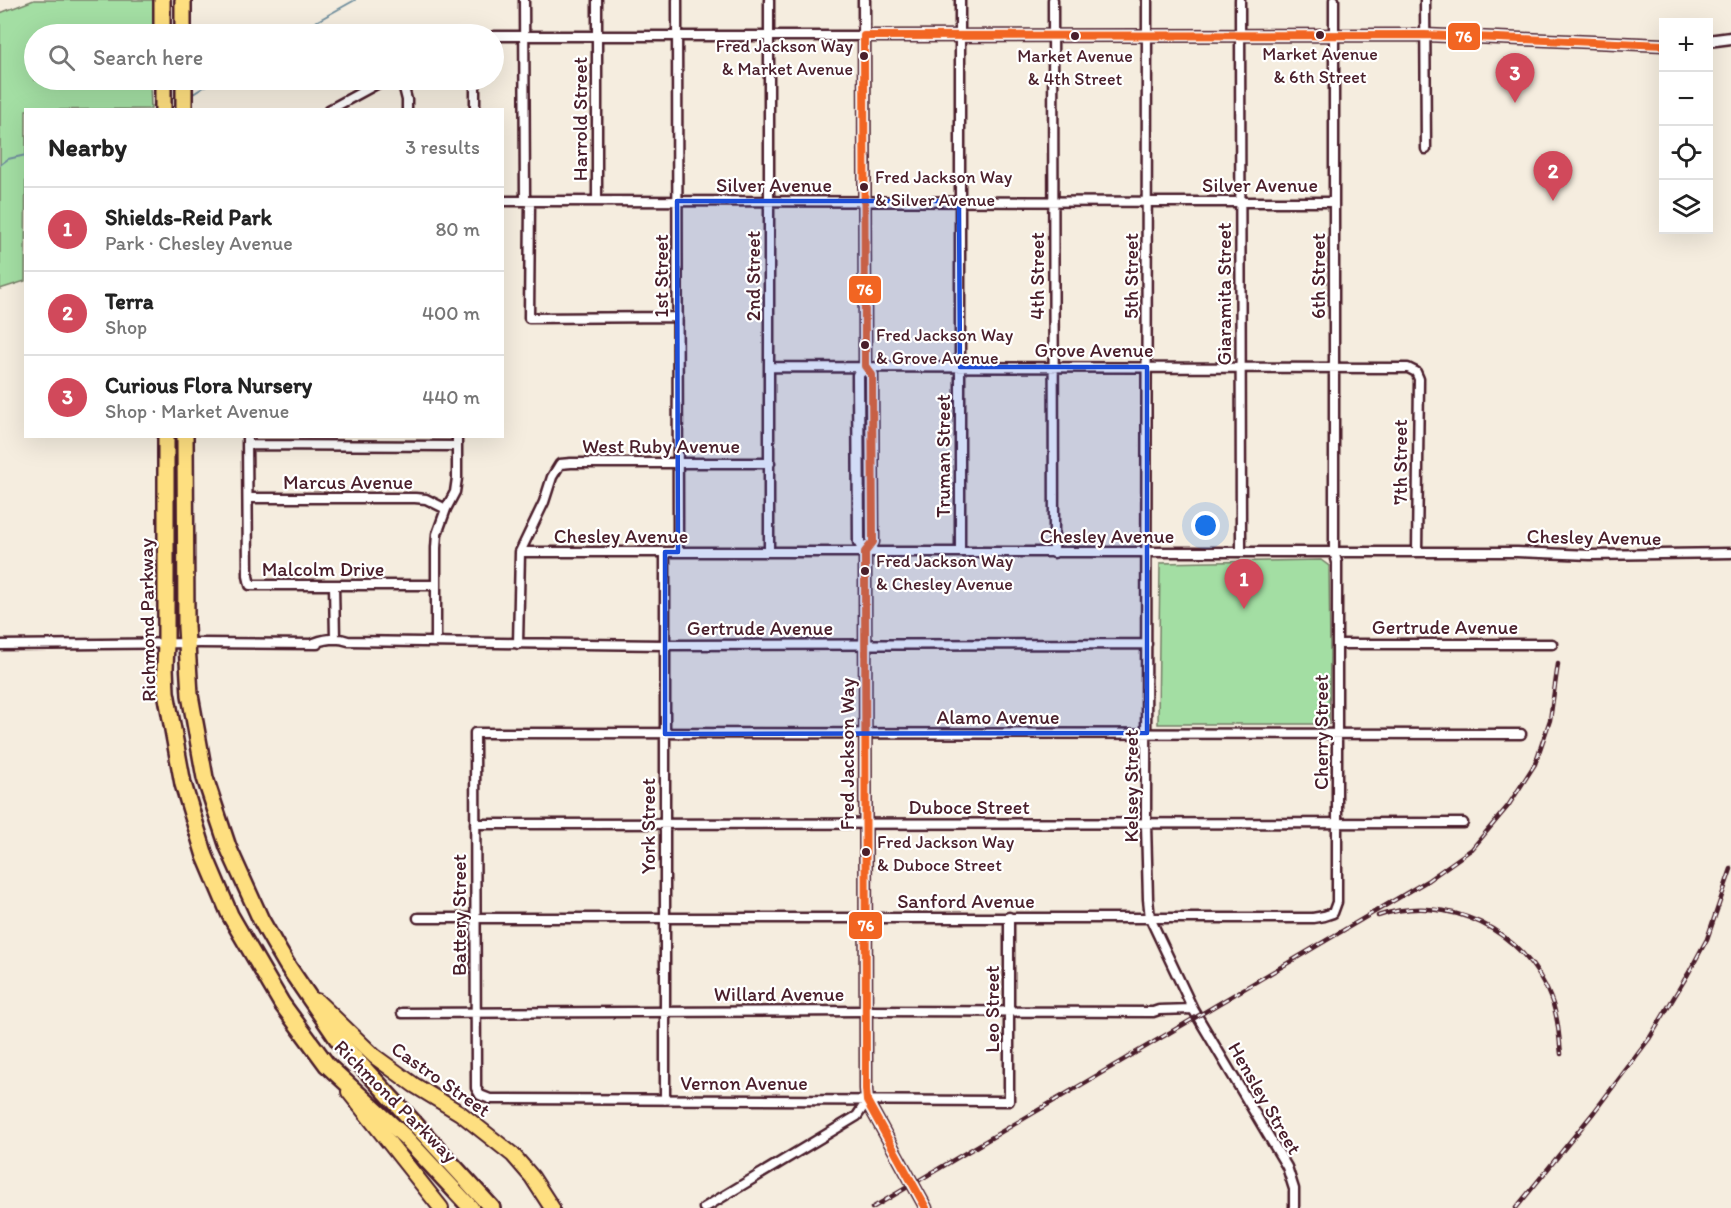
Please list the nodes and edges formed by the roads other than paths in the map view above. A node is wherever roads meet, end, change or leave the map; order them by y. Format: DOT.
graph roads {
  1 [pos="162,0"];
  2 [pos="183,0"];
  3 [pos="524,0"];
  4 [pos="597,0"];
  5 [pos="677,0"];
  6 [pos="769,0"];
  7 [pos="864,0"];
  8 [pos="960,0"];
  9 [pos="1053,0"];
  10 [pos="1147,0"];
  11 [pos="1240,0"];
  12 [pos="1334,0"];
  13 [pos="1425,0"];
  14 [pos="162,24"];
  15 [pos="183,24"];
  16 [pos="769,35"];
  17 [pos="1147,35"];
  18 [pos="1240,35"];
  19 [pos="1334,35"];
  20 [pos="1425,35"];
  21 [pos="504,36"];
  22 [pos="525,36"];
  23 [pos="597,36"];
  24 [pos="678,36"];
  25 [pos="864,36"];
  26 [pos="960,36"];
  27 [pos="1054,36"];
  28 [pos="1731,38"];
  29 [pos="1713,40"];
  30 [pos="1659,45"];
  31 [pos="163,90"];
  32 [pos="184,90"];
  33 [pos="366,90"];
  34 [pos="404,90"];
  35 [pos="475,90"];
  36 [pos="163,108"];
  37 [pos="184,108"];
  38 [pos="333,108"];
  39 [pos="407,108"];
  40 [pos="475,108"];
  41 [pos="1426,149"];
  42 [pos="504,201"];
  43 [pos="527,201"];
  44 [pos="597,201"];
  45 [pos="677,201"];
  46 [pos="770,201"];
  47 [pos="865,201"];
  48 [pos="959,201"];
  49 [pos="1053,201"];
  50 [pos="1147,201"];
  51 [pos="1241,201"];
  52 [pos="1334,202"];
  53 [pos="678,317"];
  54 [pos="865,366"];
  55 [pos="770,367"];
  56 [pos="960,367"];
  57 [pos="1053,367"];
  58 [pos="1147,367"];
  59 [pos="1240,367"];
  60 [pos="1335,367"];
  61 [pos="1416,372"];
  62 [pos="166,438"];
  63 [pos="185,438"];
  64 [pos="457,438"];
  65 [pos="248,441"];
  66 [pos="457,446"];
  67 [pos="677,462"];
  68 [pos="770,463"];
  69 [pos="248,498"];
  70 [pos="446,509"];
  71 [pos="520,552"];
  72 [pos="665,552"];
  73 [pos="678,552"];
  74 [pos="769,552"];
  75 [pos="865,552"];
  76 [pos="960,552"];
  77 [pos="1147,552"];
  78 [pos="1241,552"];
  79 [pos="1334,552"];
  80 [pos="1417,552"];
  81 [pos="1054,553"];
  82 [pos="1731,553"];
  83 [pos="334,585"];
  84 [pos="436,585"];
  85 [pos="335,639"];
  86 [pos="348,641"];
  87 [pos="436,642"];
  88 [pos="166,643"];
  89 [pos="187,643"];
  90 [pos="314,643"];
  91 [pos="518,644"];
  92 [pos="1147,644"];
  93 [pos="1338,644"];
  94 [pos="1552,644"];
  95 [pos="0,645"];
  96 [pos="665,645"];
  97 [pos="865,645"];
  98 [pos="475,733"];
  99 [pos="1147,733"];
  100 [pos="665,734"];
  101 [pos="864,734"];
  102 [pos="1338,734"];
  103 [pos="1521,734"];
  104 [pos="1337,823"];
  105 [pos="1463,823"];
  106 [pos="475,824"];
  107 [pos="664,824"];
  108 [pos="865,824"];
  109 [pos="1146,824"];
  110 [pos="1333,913"];
  111 [pos="665,917"];
  112 [pos="866,917"];
  113 [pos="1009,917"];
  114 [pos="418,918"];
  115 [pos="475,918"];
  116 [pos="1150,918"];
  117 [pos="302,986"];
  118 [pos="1193,1009"];
  119 [pos="476,1011"];
  120 [pos="665,1011"];
  121 [pos="865,1011"];
  122 [pos="1008,1011"];
  123 [pos="402,1012"];
  124 [pos="327,1065"];
  125 [pos="480,1095"];
  126 [pos="665,1100"];
  127 [pos="867,1101"];
  128 [pos="1009,1101"];
  129 [pos="441,1208"];
  130 [pos="471,1208"];
  131 [pos="492,1208"];
  132 [pos="552,1208"];
  133 [pos="704,1208"];
  134 [pos="926,1208"];
  135 [pos="1294,1208"];
  1 -- 14 [label="highway"];
  2 -- 15 [label="highway"];
  3 -- 22 [label="street"];
  4 -- 23 [label="street, Harrold Street"];
  5 -- 24 [label="street, 1st Street"];
  6 -- 16 [label="street, 2nd Street"];
  7 -- 25 [label="street, Fred Jackson Way"];
  8 -- 26 [label="street, Truman Street"];
  9 -- 27 [label="street, 4th Street"];
  10 -- 17 [label="street, 5th Street"];
  11 -- 18 [label="street, Giaramita Street"];
  12 -- 19 [label="street, 6th Street"];
  13 -- 20 [label="street"];
  16 -- 24 [label="street"];
  16 -- 25 [label="street"];
  16 -- 46 [label="street, 2nd Street"];
  17 -- 18 [label="street"];
  17 -- 27 [label="street"];
  17 -- 50 [label="street, 5th Street"];
  18 -- 19 [label="street"];
  18 -- 51 [label="street, Giaramita Street"];
  19 -- 20 [label="street"];
  19 -- 52 [label="street, 6th Street"];
  20 -- 30 [label="street"];
  20 -- 41 [label="street"];
  21 -- 22 [label="street"];
  22 -- 23 [label="street"];
  22 -- 43 [label="street"];
  23 -- 24 [label="street"];
  23 -- 44 [label="street, Harrold Street"];
  24 -- 45 [label="street, 1st Street"];
  25 -- 26 [label="street"];
  25 -- 47 [label="street, Fred Jackson Way"];
  26 -- 27 [label="street"];
  26 -- 48 [label="street, Truman Street"];
  27 -- 49 [label="street, 4th Street"];
  28 -- 29 [label="street"];
  31 -- 36 [label="highway"];
  32 -- 37 [label="highway"];
  33 -- 38 [label="street"];
  34 -- 39 [label="street"];
  35 -- 40 [label="street"];
  42 -- 43 [label="street, Silver Avenue"];
  43 -- 44 [label="street, Silver Avenue"];
  43 -- 53 [label="street"];
  44 -- 45 [label="street, Silver Avenue"];
  45 -- 46 [label="street, Silver Avenue"];
  45 -- 53 [label="street, 1st Street"];
  46 -- 47 [label="street, Silver Avenue"];
  46 -- 55 [label="street, 2nd Street"];
  47 -- 48 [label="street, Silver Avenue"];
  47 -- 54 [label="street, Fred Jackson Way"];
  48 -- 49 [label="street, Silver Avenue"];
  48 -- 56 [label="street, Truman Street"];
  49 -- 50 [label="street, Silver Avenue"];
  49 -- 57 [label="street, 4th Street"];
  50 -- 51 [label="street, Silver Avenue"];
  50 -- 58 [label="street, 5th Street"];
  51 -- 52 [label="street, Silver Avenue"];
  51 -- 59 [label="street, Giaramita Street"];
  52 -- 60 [label="street, 6th Street"];
  53 -- 67 [label="street, 1st Street"];
  54 -- 55 [label="street, Grove Avenue"];
  54 -- 56 [label="street, Grove Avenue"];
  54 -- 75 [label="street, Fred Jackson Way"];
  55 -- 68 [label="street, 2nd Street"];
  56 -- 57 [label="street, Grove Avenue"];
  56 -- 76 [label="street, Truman Street"];
  57 -- 58 [label="street, Grove Avenue"];
  57 -- 81 [label="street, 4th Street"];
  58 -- 59 [label="street, Grove Avenue"];
  58 -- 77 [label="street, 5th Street"];
  59 -- 60 [label="street, Grove Avenue"];
  59 -- 78 [label="street, Giaramita Street"];
  60 -- 61 [label="street, Grove Avenue"];
  60 -- 79 [label="street, 6th Street"];
  61 -- 80 [label="street, 7th Street"];
  62 -- 88 [label="highway, Richmond Parkway"];
  63 -- 89 [label="highway, Richmond Parkway"];
  64 -- 66 [label="street"];
  65 -- 66 [label="street"];
  65 -- 69 [label="street, Malcolm Drive"];
  66 -- 70 [label="street"];
  67 -- 68 [label="street, West Ruby Avenue"];
  67 -- 71 [label="street, West Ruby Avenue"];
  67 -- 73 [label="street, 1st Street"];
  68 -- 74 [label="street, 2nd Street"];
  69 -- 70 [label="street, Marcus Avenue"];
  69 -- 83 [label="street, Malcolm Drive"];
  70 -- 84 [label="street"];
  71 -- 72 [label="street, Chesley Avenue"];
  71 -- 91 [label="street, West Ruby Avenue"];
  72 -- 73 [label="street, Chesley Avenue"];
  72 -- 96 [label="street, York Street"];
  73 -- 74 [label="street, Chesley Avenue"];
  74 -- 75 [label="street, Chesley Avenue"];
  75 -- 76 [label="street, Chesley Avenue"];
  75 -- 97 [label="street, Fred Jackson Way"];
  76 -- 81 [label="street, Chesley Avenue"];
  77 -- 78 [label="street, Chesley Avenue"];
  77 -- 81 [label="street, Chesley Avenue"];
  77 -- 92 [label="street, Kelsey Street"];
  78 -- 79 [label="street, Chesley Avenue"];
  79 -- 80 [label="street, Chesley Avenue"];
  79 -- 93 [label="street, Cherry Street"];
  80 -- 82 [label="street, Chesley Avenue"];
  83 -- 84 [label="street, Malcolm Drive"];
  83 -- 85 [label="street"];
  84 -- 87 [label="street"];
  85 -- 86 [label="street"];
  85 -- 90 [label="street"];
  86 -- 87 [label="street, Gertrude Avenue"];
  86 -- 90 [label="street"];
  87 -- 91 [label="street, Gertrude Avenue"];
  88 -- 89 [label="street"];
  88 -- 95 [label="street"];
  88 -- 124 [label="highway, Richmond Parkway"];
  89 -- 90 [label="street"];
  89 -- 117 [label="highway, Richmond Parkway"];
  91 -- 96 [label="street, Gertrude Avenue"];
  92 -- 97 [label="street, Gertrude Avenue"];
  92 -- 99 [label="street, Kelsey Street"];
  93 -- 94 [label="street, Gertrude Avenue"];
  93 -- 102 [label="street, Cherry Street"];
  96 -- 97 [label="street, Gertrude Avenue"];
  96 -- 100 [label="street, York Street"];
  97 -- 101 [label="street, Fred Jackson Way"];
  98 -- 100 [label="street, Alamo Avenue"];
  98 -- 106 [label="street, Battery Street"];
  99 -- 101 [label="street, Alamo Avenue"];
  99 -- 102 [label="street, Alamo Avenue"];
  99 -- 109 [label="street, Kelsey Street"];
  100 -- 101 [label="street, Alamo Avenue"];
  100 -- 107 [label="street, York Street"];
  101 -- 108 [label="street, Fred Jackson Way"];
  102 -- 103 [label="street, Alamo Avenue"];
  102 -- 104 [label="street, Cherry Street"];
  104 -- 105 [label="street, Duboce Street"];
  104 -- 109 [label="street, Duboce Street"];
  104 -- 110 [label="street, Cherry Street"];
  106 -- 107 [label="street, Duboce Street"];
  106 -- 115 [label="street, Battery Street"];
  107 -- 108 [label="street, Duboce Street"];
  107 -- 111 [label="street, York Street"];
  108 -- 109 [label="street, Duboce Street"];
  108 -- 112 [label="street, Fred Jackson Way"];
  109 -- 116 [label="street, Kelsey Street"];
  110 -- 116 [label="street, Sanford Avenue"];
  111 -- 112 [label="street, Sanford Avenue"];
  111 -- 115 [label="street, Sanford Avenue"];
  111 -- 120 [label="street, York Street"];
  112 -- 113 [label="street, Sanford Avenue"];
  112 -- 121 [label="street, Fred Jackson Way"];
  113 -- 116 [label="street, Sanford Avenue"];
  113 -- 122 [label="street, Leo Street"];
  114 -- 115 [label="street, Sanford Avenue"];
  115 -- 119 [label="street, Battery Street"];
  116 -- 118 [label="street, Kelsey Street"];
  117 -- 131 [label="highway, Richmond Parkway"];
  117 -- 132 [label="main road, Castro Street"];
  118 -- 122 [label="street, Willard Avenue"];
  118 -- 135 [label="street, Hensley Street"];
  119 -- 120 [label="street, Willard Avenue"];
  119 -- 123 [label="street, Willard Avenue"];
  119 -- 125 [label="street, Battery Street"];
  120 -- 121 [label="street, Willard Avenue"];
  120 -- 126 [label="street, York Street"];
  121 -- 122 [label="street, Willard Avenue"];
  121 -- 127 [label="street, Fred Jackson Way"];
  122 -- 128 [label="street, Leo Street"];
  124 -- 129 [label="main road"];
  124 -- 130 [label="highway, Richmond Parkway"];
  125 -- 126 [label="street, Vernon Avenue"];
  126 -- 127 [label="street, Vernon Avenue"];
  127 -- 128 [label="street, Vernon Avenue"];
  127 -- 133 [label="street"];
  127 -- 134 [label="street"];
}
